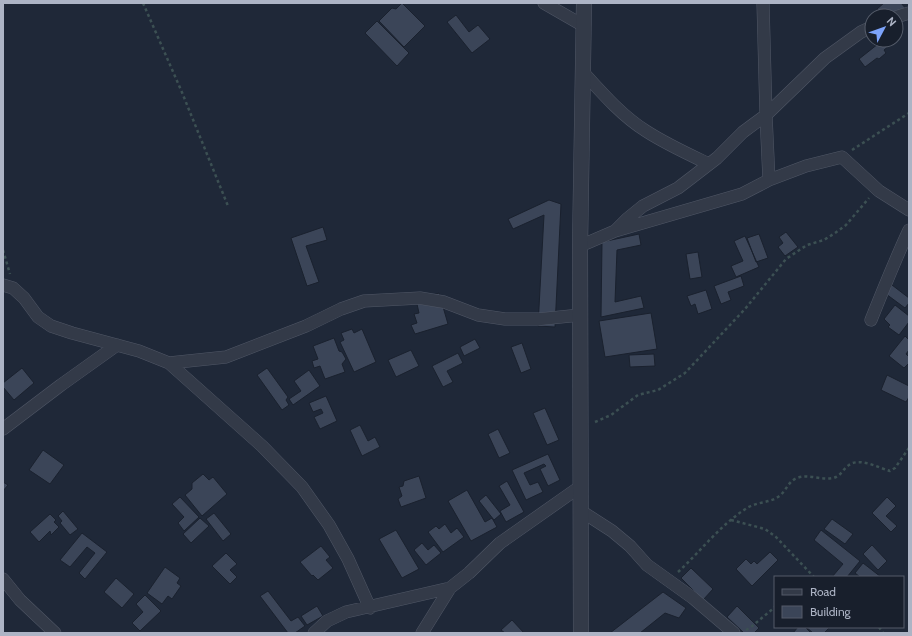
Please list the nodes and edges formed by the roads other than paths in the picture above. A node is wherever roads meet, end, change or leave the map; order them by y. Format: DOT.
graph roads {
  1 [pos="544,3"];
  2 [pos="584,3"];
  3 [pos="763,3"];
  4 [pos="584,26"];
  5 [pos="864,31"];
  6 [pos="583,72"];
  7 [pos="766,115"];
  8 [pos="709,164"];
  9 [pos="769,180"];
  10 [pos="909,210"];
  11 [pos="909,230"];
  12 [pos="615,231"];
  13 [pos="580,246"];
  14 [pos="8,286"];
  15 [pos="580,315"];
  16 [pos="871,320"];
  17 [pos="117,345"];
  18 [pos="169,363"];
  19 [pos="3,428"];
  20 [pos="580,486"];
  21 [pos="581,511"];
  22 [pos="3,580"];
  23 [pos="450,588"];
  24 [pos="370,608"];
  25 [pos="732,632"];
  26 [pos="55,633"];
  27 [pos="314,633"];
  28 [pos="422,633"];
  29 [pos="581,633"];
  1 -- 4 [label="street"];
  2 -- 4 [label="street"];
  3 -- 7 [label="street"];
  4 -- 6 [label="street"];
  5 -- 7 [label="street"];
  6 -- 8 [label="street"];
  6 -- 13 [label="street"];
  7 -- 8 [label="street"];
  7 -- 9 [label="street"];
  8 -- 12 [label="street"];
  9 -- 10 [label="street"];
  9 -- 12 [label="street"];
  11 -- 16 [label="street"];
  12 -- 13 [label="street"];
  13 -- 15 [label="street"];
  14 -- 17 [label="street"];
  15 -- 18 [label="street"];
  15 -- 20 [label="street"];
  17 -- 18 [label="street"];
  17 -- 19 [label="street"];
  18 -- 24 [label="street"];
  20 -- 21 [label="street"];
  20 -- 23 [label="street"];
  21 -- 25 [label="street"];
  21 -- 29 [label="street"];
  22 -- 26 [label="street"];
  23 -- 24 [label="street"];
  23 -- 28 [label="street"];
  24 -- 27 [label="street"];
}
